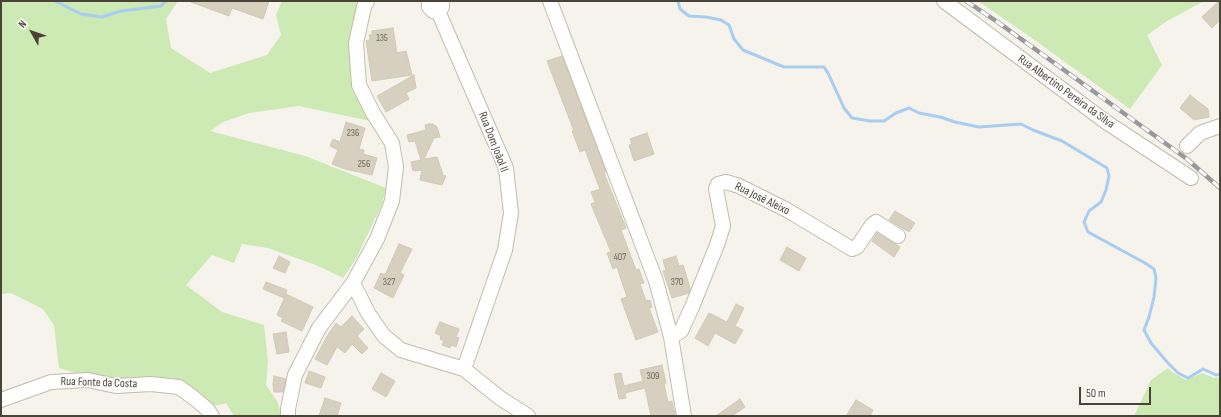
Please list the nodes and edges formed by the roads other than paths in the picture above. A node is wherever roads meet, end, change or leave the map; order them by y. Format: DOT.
graph roads {
  1 [pos="367,1"];
  2 [pos="550,1"];
  3 [pos="944,1"];
  4 [pos="437,4"];
  5 [pos="1220,126"];
  6 [pos="1187,146"];
  7 [pos="1191,178"];
  8 [pos="898,236"];
  9 [pos="352,283"];
  10 [pos="671,337"];
  11 [pos="464,369"];
  12 [pos="1,400"];
  13 [pos="212,416"];
  14 [pos="288,416"];
  15 [pos="528,416"];
  16 [pos="684,416"];
  1 -- 9 [label="street"];
  2 -- 10 [label="street"];
  3 -- 7 [label="street, Rua Albertino Pereira da Silva"];
  4 -- 11 [label="street, Rua Dom Joãol II"];
  5 -- 6 [label="street"];
  8 -- 10 [label="street, Rua José Aleixo"];
  9 -- 11 [label="street"];
  9 -- 14 [label="street"];
  10 -- 16 [label="street"];
  11 -- 15 [label="street"];
  12 -- 13 [label="street, Rua Fonte da Costa"];
}
